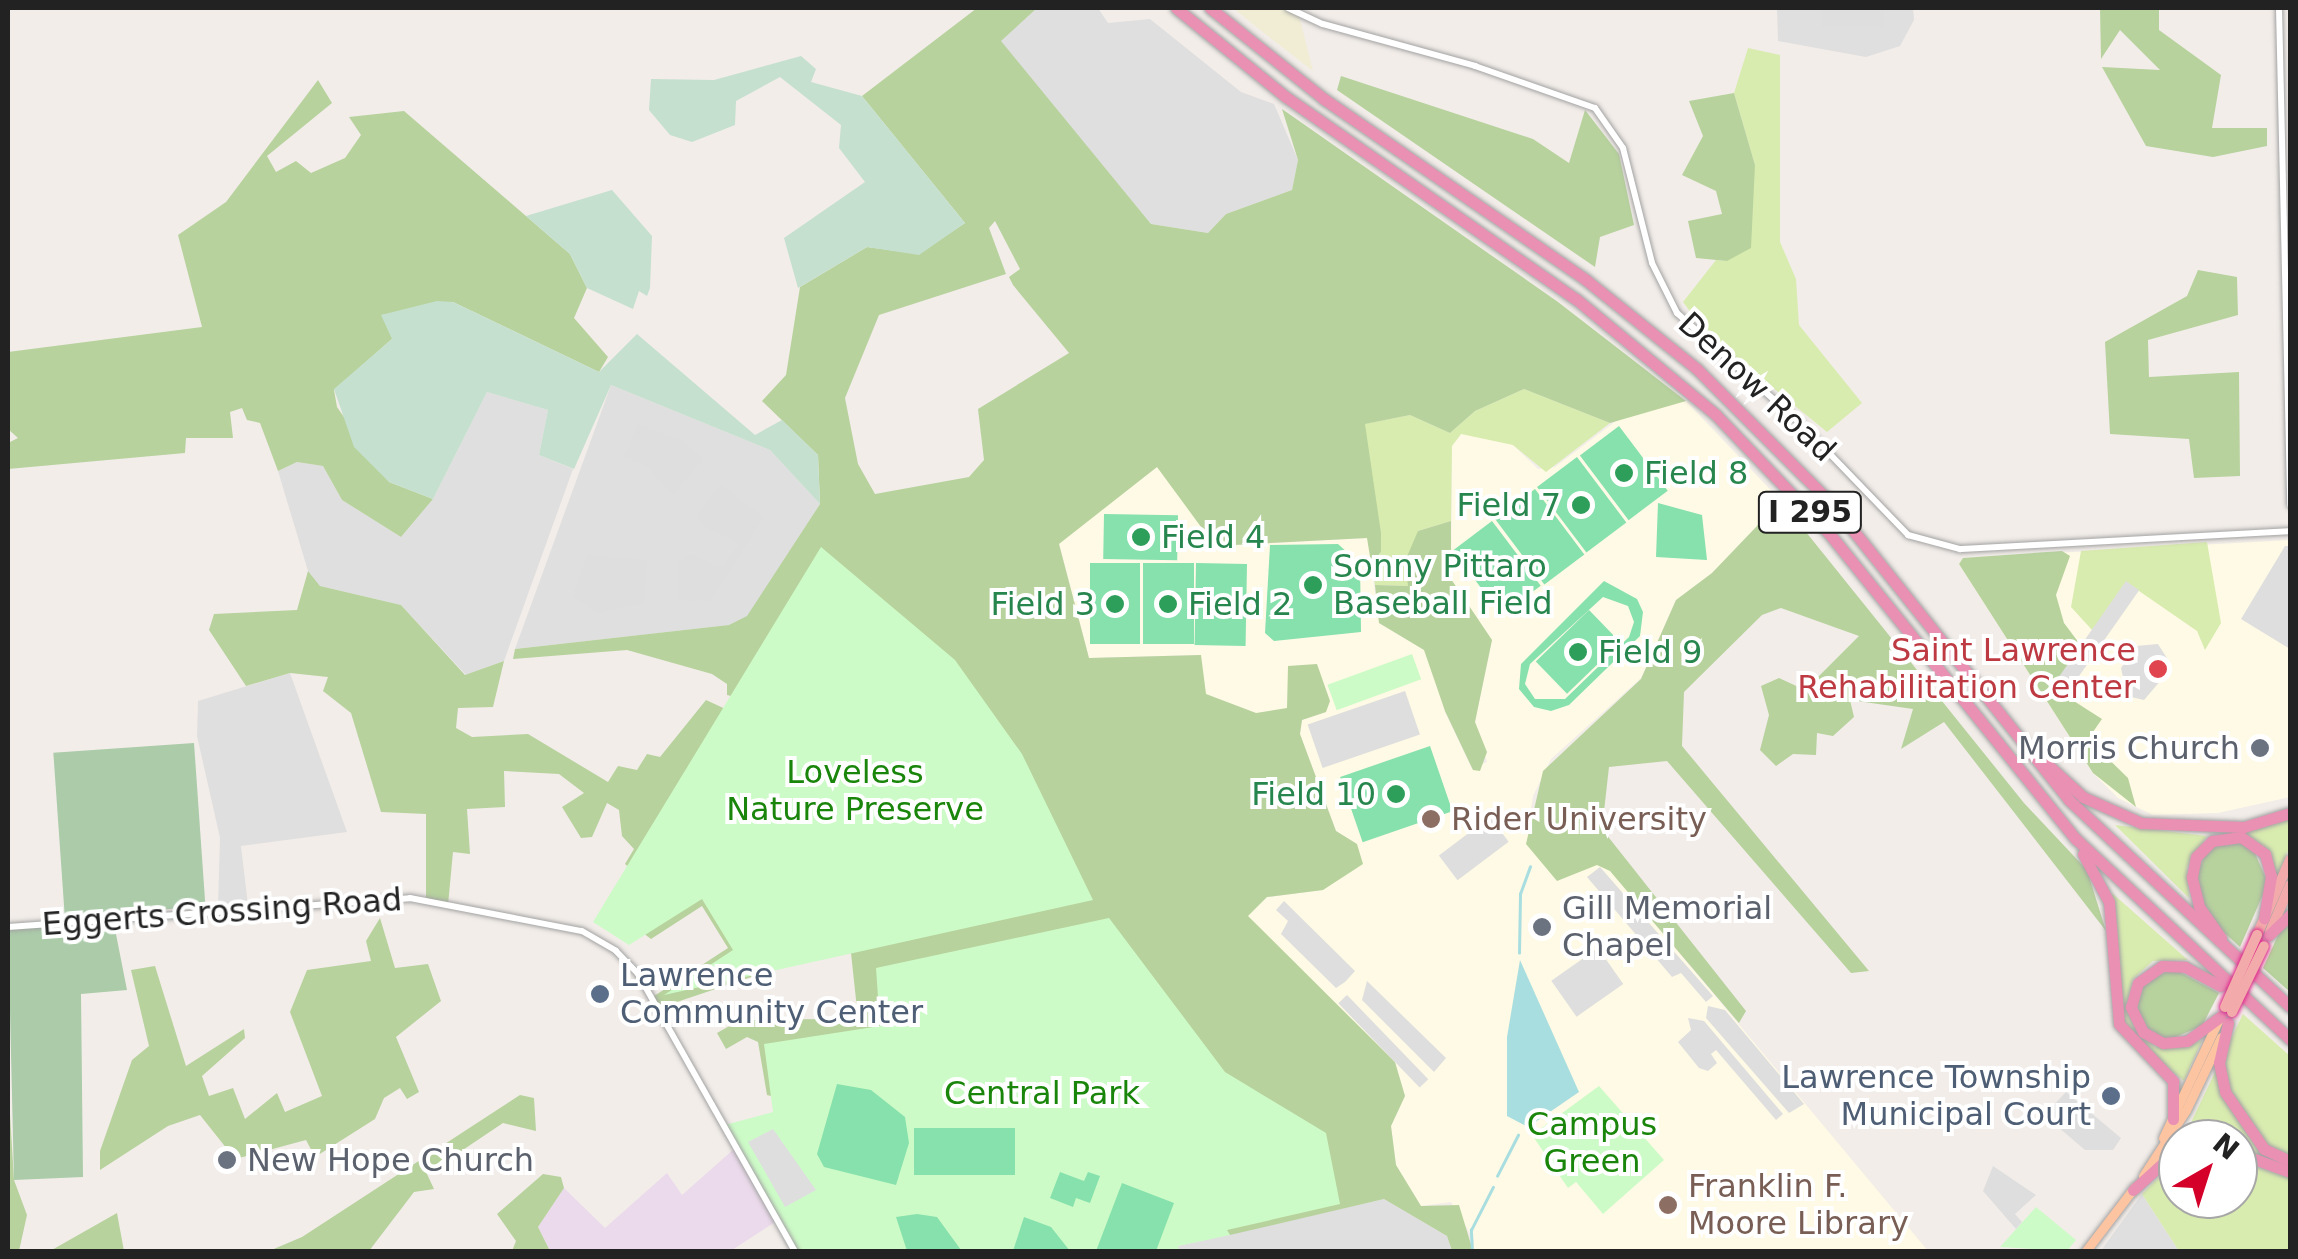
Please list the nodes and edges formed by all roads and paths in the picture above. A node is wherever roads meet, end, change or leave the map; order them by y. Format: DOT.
graph roads {
  1 [pos="1176,8"];
  2 [pos="1210,8"];
  3 [pos="1288,8"];
  4 [pos="2279,8"];
  5 [pos="2290,505"];
  6 [pos="2290,531"];
  7 [pos="1990,702"];
  8 [pos="2290,813"];
  9 [pos="2071,833"];
  10 [pos="2290,860"];
  11 [pos="2290,885"];
  12 [pos="2290,915"];
  13 [pos="2264,918"];
  14 [pos="8,926"];
  15 [pos="2263,939"];
  16 [pos="2246,968"];
  17 [pos="2246,1001"];
  18 [pos="2290,1005"];
  19 [pos="2226,1015"];
  20 [pos="2290,1041"];
  21 [pos="2172,1119"];
  22 [pos="2158,1148"];
  23 [pos="2258,1160"];
  24 [pos="2290,1161"];
  25 [pos="2158,1167"];
  26 [pos="2146,1172"];
  27 [pos="2290,1172"];
  28 [pos="2133,1190"];
  29 [pos="795,1252"];
  30 [pos="2085,1252"];
  1 -- 9 [label="highway, I 295"];
  2 -- 7 [label="highway, I 295"];
  3 -- 6 [label="street, Denow Road"];
  4 -- 5 [label="street"];
  7 -- 8 [label="highway"];
  7 -- 16 [label="highway, I 295"];
  9 -- 17 [label="highway, I 295"];
  9 -- 21 [label="highway"];
  10 -- 13 [label="highway"];
  11 -- 15 [label="highway"];
  12 -- 15 [label="highway"];
  13 -- 15 [label="highway"];
  13 -- 16 [label="highway"];
  14 -- 29 [label="street, Eggerts Crossing Road"];
  15 -- 19 [label="highway, bridge"];
  16 -- 18 [label="highway, I 295"];
  17 -- 19 [label="highway"];
  17 -- 20 [label="highway, I 295"];
  19 -- 21 [label="main road"];
  19 -- 24 [label="highway"];
  19 -- 26 [label="main road"];
  22 -- 26 [label="main road"];
  23 -- 27 [label="highway"];
  25 -- 28 [label="highway"];
  26 -- 28 [label="main road"];
  28 -- 30 [label="main road"];
}
